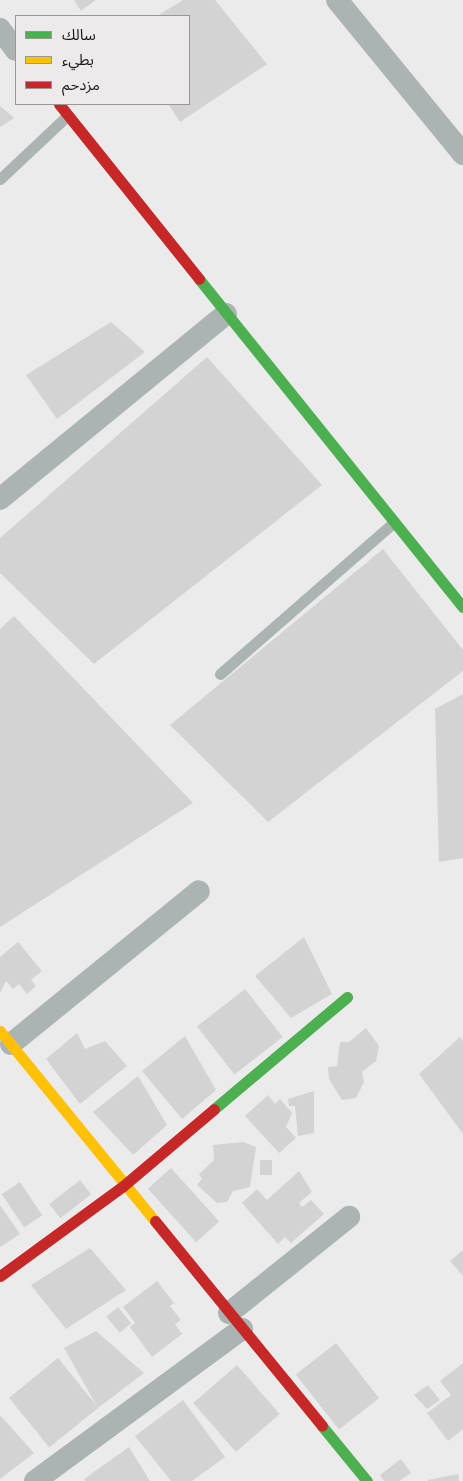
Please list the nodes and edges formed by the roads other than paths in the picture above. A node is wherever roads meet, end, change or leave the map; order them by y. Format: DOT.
graph roads {
  1 [pos="336,0"];
  2 [pos="0,29"];
  3 [pos="15,49"];
  4 [pos="60,105"];
  5 [pos="68,115"];
  6 [pos="463,154"];
  7 [pos="0,179"];
  8 [pos="226,314"];
  9 [pos="0,499"];
  10 [pos="394,522"];
  11 [pos="463,607"];
  12 [pos="220,674"];
  13 [pos="200,891"];
  14 [pos="347,997"];
  15 [pos="5,1037"];
  16 [pos="123,1186"];
  17 [pos="348,1217"];
  18 [pos="0,1276"];
  19 [pos="235,1321"];
  20 [pos="35,1481"];
  21 [pos="367,1481"];
  1 -- 6 [label="street"];
  2 -- 3 [label="street"];
  4 -- 5 [label="street"];
  5 -- 7 [label="lane"];
  5 -- 8 [label="street"];
  8 -- 9 [label="street"];
  8 -- 10 [label="street"];
  10 -- 11 [label="street"];
  10 -- 12 [label="lane"];
  13 -- 15 [label="street"];
  14 -- 16 [label="street"];
  15 -- 16 [label="street"];
  16 -- 18 [label="street"];
  16 -- 19 [label="street"];
  17 -- 19 [label="street"];
  19 -- 20 [label="street"];
  19 -- 21 [label="street"];
}
